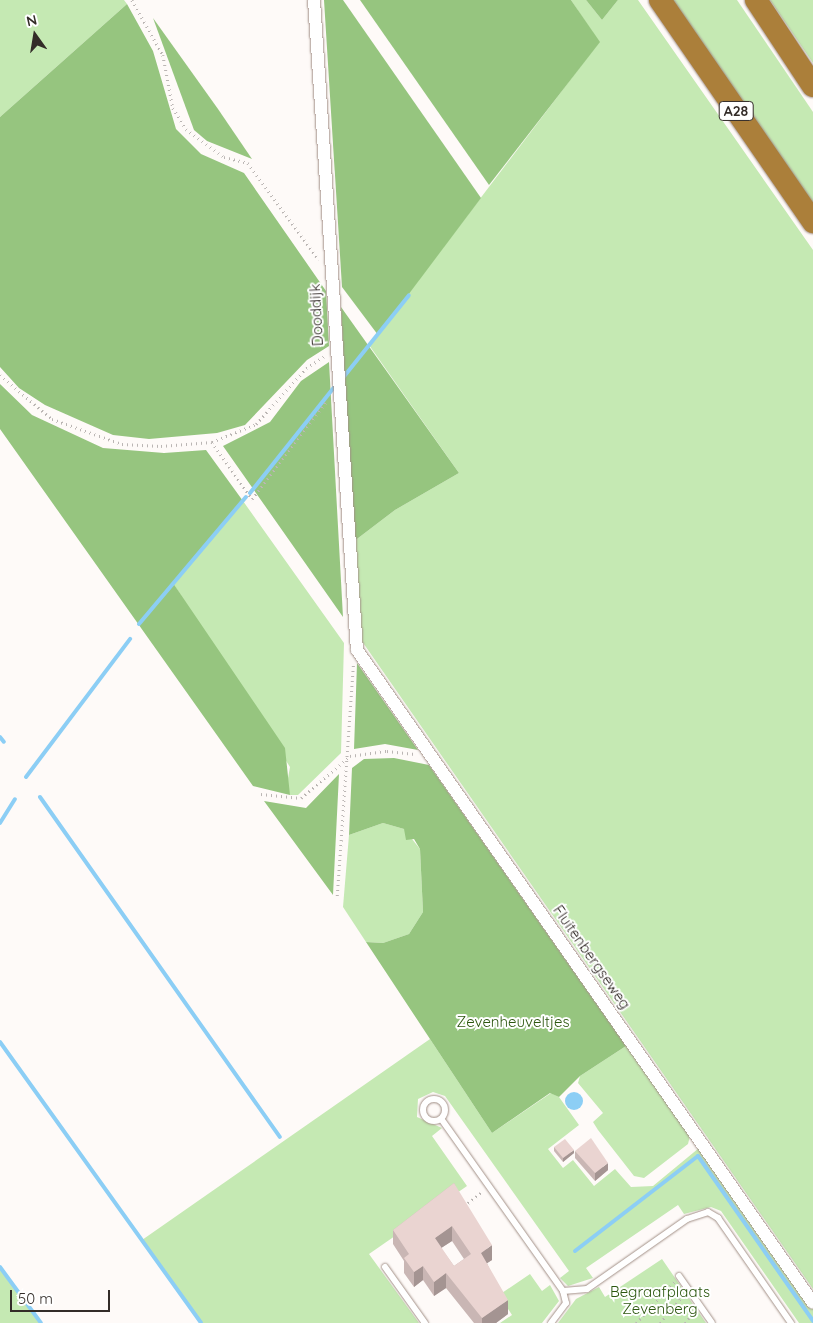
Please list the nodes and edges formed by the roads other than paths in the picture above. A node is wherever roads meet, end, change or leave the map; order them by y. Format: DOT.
graph roads {
  1 [pos="314,0"];
  2 [pos="660,0"];
  3 [pos="756,0"];
  4 [pos="813,86"];
  5 [pos="813,222"];
  6 [pos="352,628"];
  7 [pos="442,1120"];
  8 [pos="385,1267"];
  9 [pos="679,1276"];
  10 [pos="563,1291"];
  11 [pos="813,1303"];
  12 [pos="425,1323"];
  13 [pos="551,1323"];
  14 [pos="712,1323"];
  15 [pos="791,1323"];
  1 -- 6 [label="street, Dooddijk"];
  2 -- 5 [label="highway, A28"];
  3 -- 4 [label="highway"];
  6 -- 11 [label="street, Fluitenbergseweg"];
  7 -- 10 [label="lane"];
  8 -- 12 [label="lane"];
  9 -- 14 [label="lane"];
  10 -- 13 [label="lane"];
  10 -- 15 [label="lane"];
}
